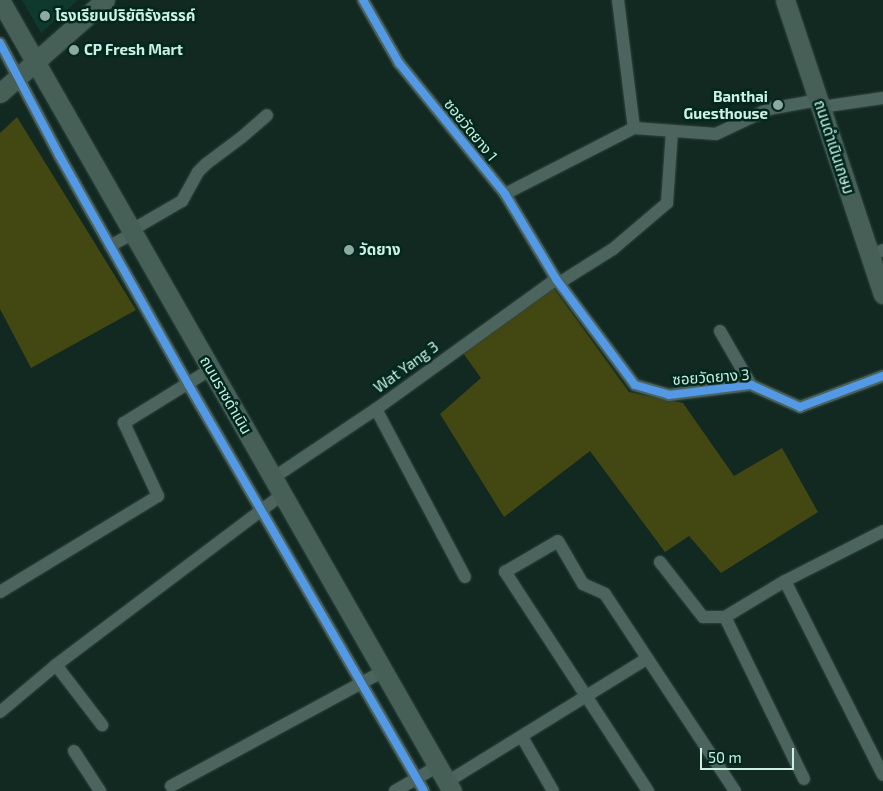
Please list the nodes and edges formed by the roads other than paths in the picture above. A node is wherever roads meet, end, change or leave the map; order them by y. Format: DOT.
graph roads {
  1 [pos="0,0"];
  2 [pos="105,0"];
  3 [pos="363,0"];
  4 [pos="618,0"];
  5 [pos="785,0"];
  6 [pos="0,43"];
  7 [pos="35,62"];
  8 [pos="18,76"];
  9 [pos="0,93"];
  10 [pos="883,98"];
  11 [pos="820,104"];
  12 [pos="267,115"];
  13 [pos="634,128"];
  14 [pos="672,131"];
  15 [pos="505,194"];
  16 [pos="133,232"];
  17 [pos="110,246"];
  18 [pos="877,253"];
  19 [pos="558,281"];
  20 [pos="883,294"];
  21 [pos="720,331"];
  22 [pos="211,370"];
  23 [pos="883,376"];
  24 [pos="188,384"];
  25 [pos="751,385"];
  26 [pos="376,409"];
  27 [pos="273,478"];
  28 [pos="283,494"];
  29 [pos="260,511"];
  30 [pos="883,531"];
  31 [pos="660,562"];
  32 [pos="465,577"];
  33 [pos="785,581"];
  34 [pos="0,592"];
  35 [pos="725,617"];
  36 [pos="646,659"];
  37 [pos="56,665"];
  38 [pos="384,671"];
  39 [pos="362,683"];
  40 [pos="587,696"];
  41 [pos="0,712"];
  42 [pos="102,725"];
  43 [pos="522,737"];
  44 [pos="74,751"];
  45 [pos="883,775"];
  46 [pos="417,778"];
  47 [pos="804,779"];
  48 [pos="446,780"];
  49 [pos="171,786"];
  50 [pos="100,791"];
  51 [pos="395,791"];
  52 [pos="424,791"];
  53 [pos="553,791"];
  54 [pos="648,791"];
  55 [pos="735,791"];
  1 -- 7 [label="main road, ถนนราชดำเนิน"];
  2 -- 7 [label="main road"];
  3 -- 15 [label="street, ซอยวัดยาง 1"];
  4 -- 13 [label="street"];
  5 -- 11 [label="main road, ถนนดำเนินเกษม"];
  6 -- 8 [label="street"];
  7 -- 8 [label="main road"];
  7 -- 16 [label="main road, ถนนราชดำเนิน"];
  8 -- 9 [label="main road"];
  8 -- 17 [label="street"];
  10 -- 11 [label="street"];
  11 -- 14 [label="street"];
  11 -- 18 [label="main road, ถนนดำเนินเกษม"];
  12 -- 16 [label="street"];
  13 -- 14 [label="street"];
  13 -- 15 [label="street"];
  14 -- 19 [label="street, Wat Yang 3"];
  15 -- 19 [label="street, ซอยวัดยาง 1"];
  16 -- 17 [label="street"];
  16 -- 22 [label="main road, ถนนราชดำเนิน"];
  17 -- 24 [label="street"];
  18 -- 20 [label="main road, ถนนดำเนินเกษม"];
  19 -- 25 [label="street, ซอยวัดยาง 3"];
  19 -- 26 [label="street, Wat Yang 3"];
  21 -- 25 [label="street"];
  22 -- 24 [label="street"];
  22 -- 27 [label="main road, ถนนราชดำเนิน"];
  23 -- 25 [label="street, ซอยวัดยาง 3"];
  24 -- 29 [label="street"];
  24 -- 34 [label="street"];
  26 -- 27 [label="street, Wat Yang 3"];
  26 -- 32 [label="street"];
  27 -- 28 [label="main road, ถนนราชดำเนิน"];
  28 -- 29 [label="street"];
  28 -- 38 [label="main road, ถนนราชดำเนิน"];
  29 -- 37 [label="street"];
  29 -- 39 [label="street"];
  30 -- 33 [label="street"];
  31 -- 35 [label="street"];
  33 -- 35 [label="street"];
  33 -- 45 [label="street"];
  35 -- 47 [label="street"];
  36 -- 40 [label="street"];
  36 -- 40 [label="street"];
  36 -- 55 [label="street"];
  37 -- 41 [label="street"];
  37 -- 42 [label="street"];
  38 -- 39 [label="street"];
  38 -- 48 [label="main road, ถนนราชดำเนิน"];
  39 -- 46 [label="street"];
  39 -- 49 [label="street"];
  40 -- 43 [label="street"];
  40 -- 54 [label="street"];
  43 -- 48 [label="street"];
  43 -- 53 [label="street"];
  44 -- 50 [label="street"];
  46 -- 48 [label="street"];
  46 -- 51 [label="street"];
  46 -- 52 [label="street"];
}
